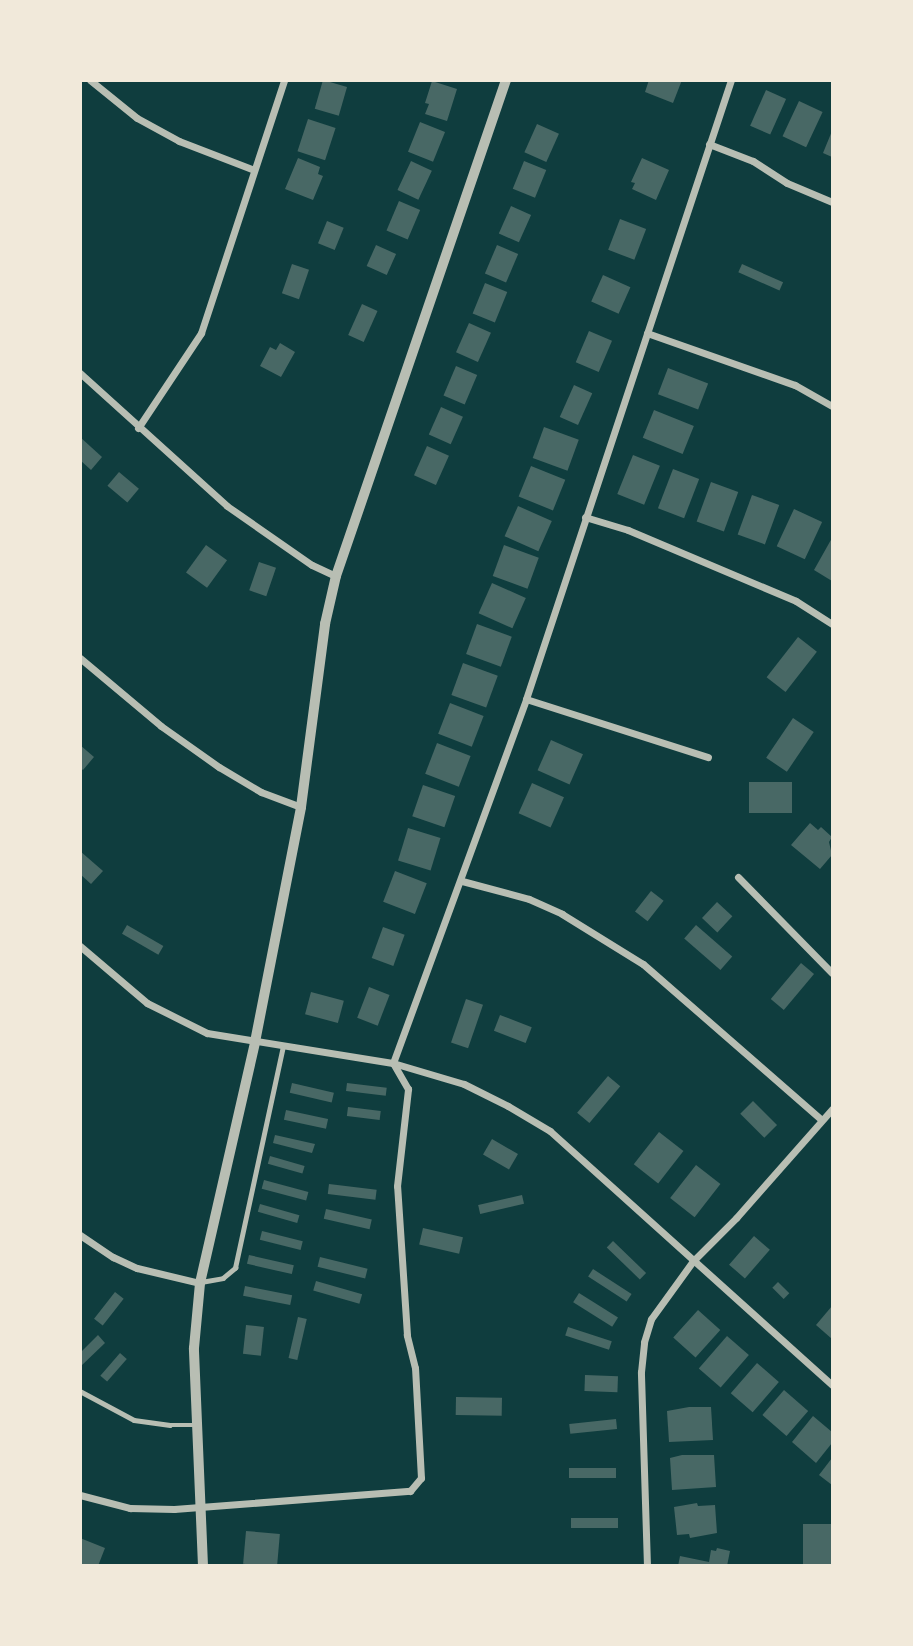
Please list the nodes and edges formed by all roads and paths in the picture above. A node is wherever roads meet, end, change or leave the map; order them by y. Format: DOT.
graph roads {
  1 [pos="90,80"];
  2 [pos="284,80"];
  3 [pos="731,80"];
  4 [pos="504,81"];
  5 [pos="709,144"];
  6 [pos="254,170"];
  7 [pos="832,202"];
  8 [pos="647,333"];
  9 [pos="80,373"];
  10 [pos="832,406"];
  11 [pos="138,428"];
  12 [pos="585,517"];
  13 [pos="336,576"];
  14 [pos="832,624"];
  15 [pos="80,658"];
  16 [pos="526,699"];
  17 [pos="708,757"];
  18 [pos="301,807"];
  19 [pos="737,877"];
  20 [pos="462,881"];
  21 [pos="80,946"];
  22 [pos="832,973"];
  23 [pos="255,1042"];
  24 [pos="283,1046"];
  25 [pos="393,1063"];
  26 [pos="832,1109"];
  27 [pos="822,1120"];
  28 [pos="80,1235"];
  29 [pos="693,1261"];
  30 [pos="200,1283"];
  31 [pos="832,1385"];
  32 [pos="80,1391"];
  33 [pos="198,1424"];
  34 [pos="80,1495"];
  35 [pos="200,1505"];
  36 [pos="203,1566"];
  37 [pos="647,1566"];
  1 -- 6 [label="street"];
  2 -- 6 [label="street"];
  3 -- 5 [label="street"];
  4 -- 13 [label="street"];
  5 -- 7 [label="street"];
  5 -- 8 [label="street"];
  6 -- 11 [label="street"];
  8 -- 10 [label="street"];
  8 -- 12 [label="street"];
  9 -- 11 [label="street"];
  11 -- 13 [label="street"];
  12 -- 14 [label="street"];
  12 -- 16 [label="street"];
  13 -- 18 [label="street"];
  15 -- 18 [label="street"];
  16 -- 17 [label="street"];
  16 -- 20 [label="street"];
  18 -- 23 [label="street"];
  19 -- 22 [label="street"];
  20 -- 25 [label="street"];
  20 -- 27 [label="street"];
  21 -- 23 [label="street"];
  23 -- 24 [label="street"];
  23 -- 30 [label="street"];
  24 -- 25 [label="street"];
  24 -- 30 [label="lane"];
  25 -- 29 [label="street"];
  25 -- 35 [label="street"];
  26 -- 27 [label="street"];
  27 -- 29 [label="street"];
  28 -- 30 [label="street"];
  29 -- 31 [label="street"];
  29 -- 37 [label="street"];
  30 -- 33 [label="street"];
  32 -- 33 [label="lane"];
  33 -- 35 [label="street"];
  34 -- 35 [label="street"];
  35 -- 36 [label="street"];
}
